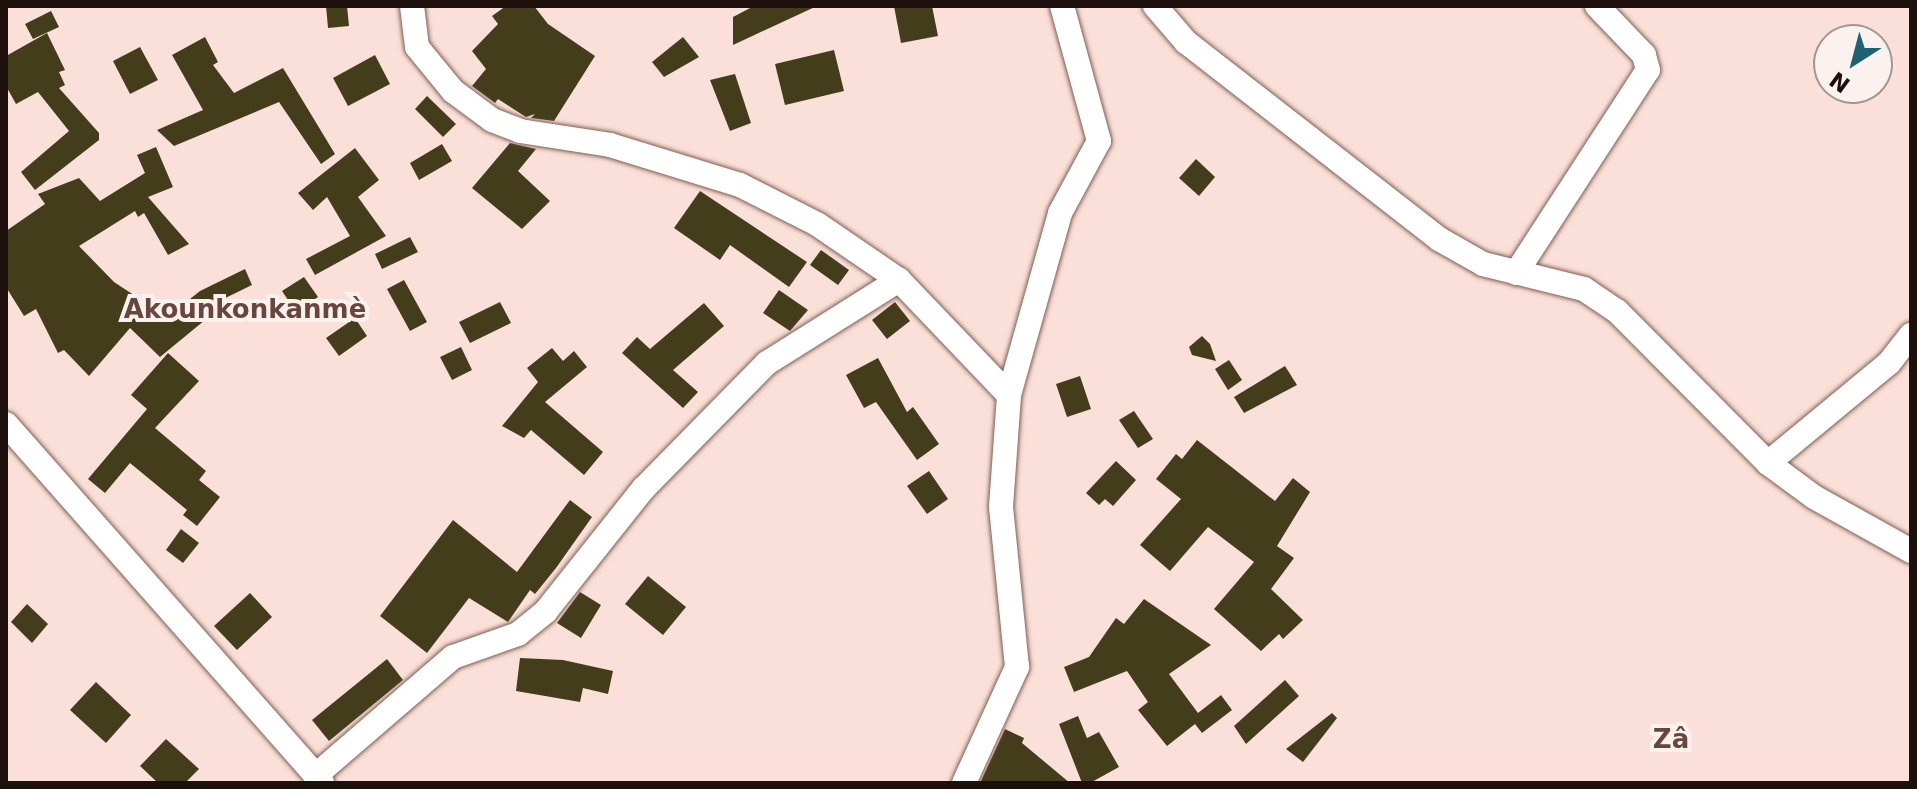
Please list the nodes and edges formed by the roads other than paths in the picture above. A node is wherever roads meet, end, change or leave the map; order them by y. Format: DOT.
graph roads {
  1 [pos="412,6"];
  2 [pos="1062,6"];
  3 [pos="1155,6"];
  4 [pos="1597,6"];
  5 [pos="1516,273"];
  6 [pos="899,280"];
  7 [pos="1911,335"];
  8 [pos="1009,395"];
  9 [pos="6,424"];
  10 [pos="1768,463"];
  11 [pos="1911,551"];
  12 [pos="318,779"];
  13 [pos="964,783"];
  1 -- 6 [label="street"];
  2 -- 8 [label="street"];
  3 -- 5 [label="street"];
  4 -- 5 [label="street"];
  5 -- 10 [label="street"];
  6 -- 8 [label="street"];
  6 -- 12 [label="street"];
  7 -- 10 [label="street"];
  8 -- 13 [label="street"];
  9 -- 12 [label="street"];
  10 -- 11 [label="street"];
}
